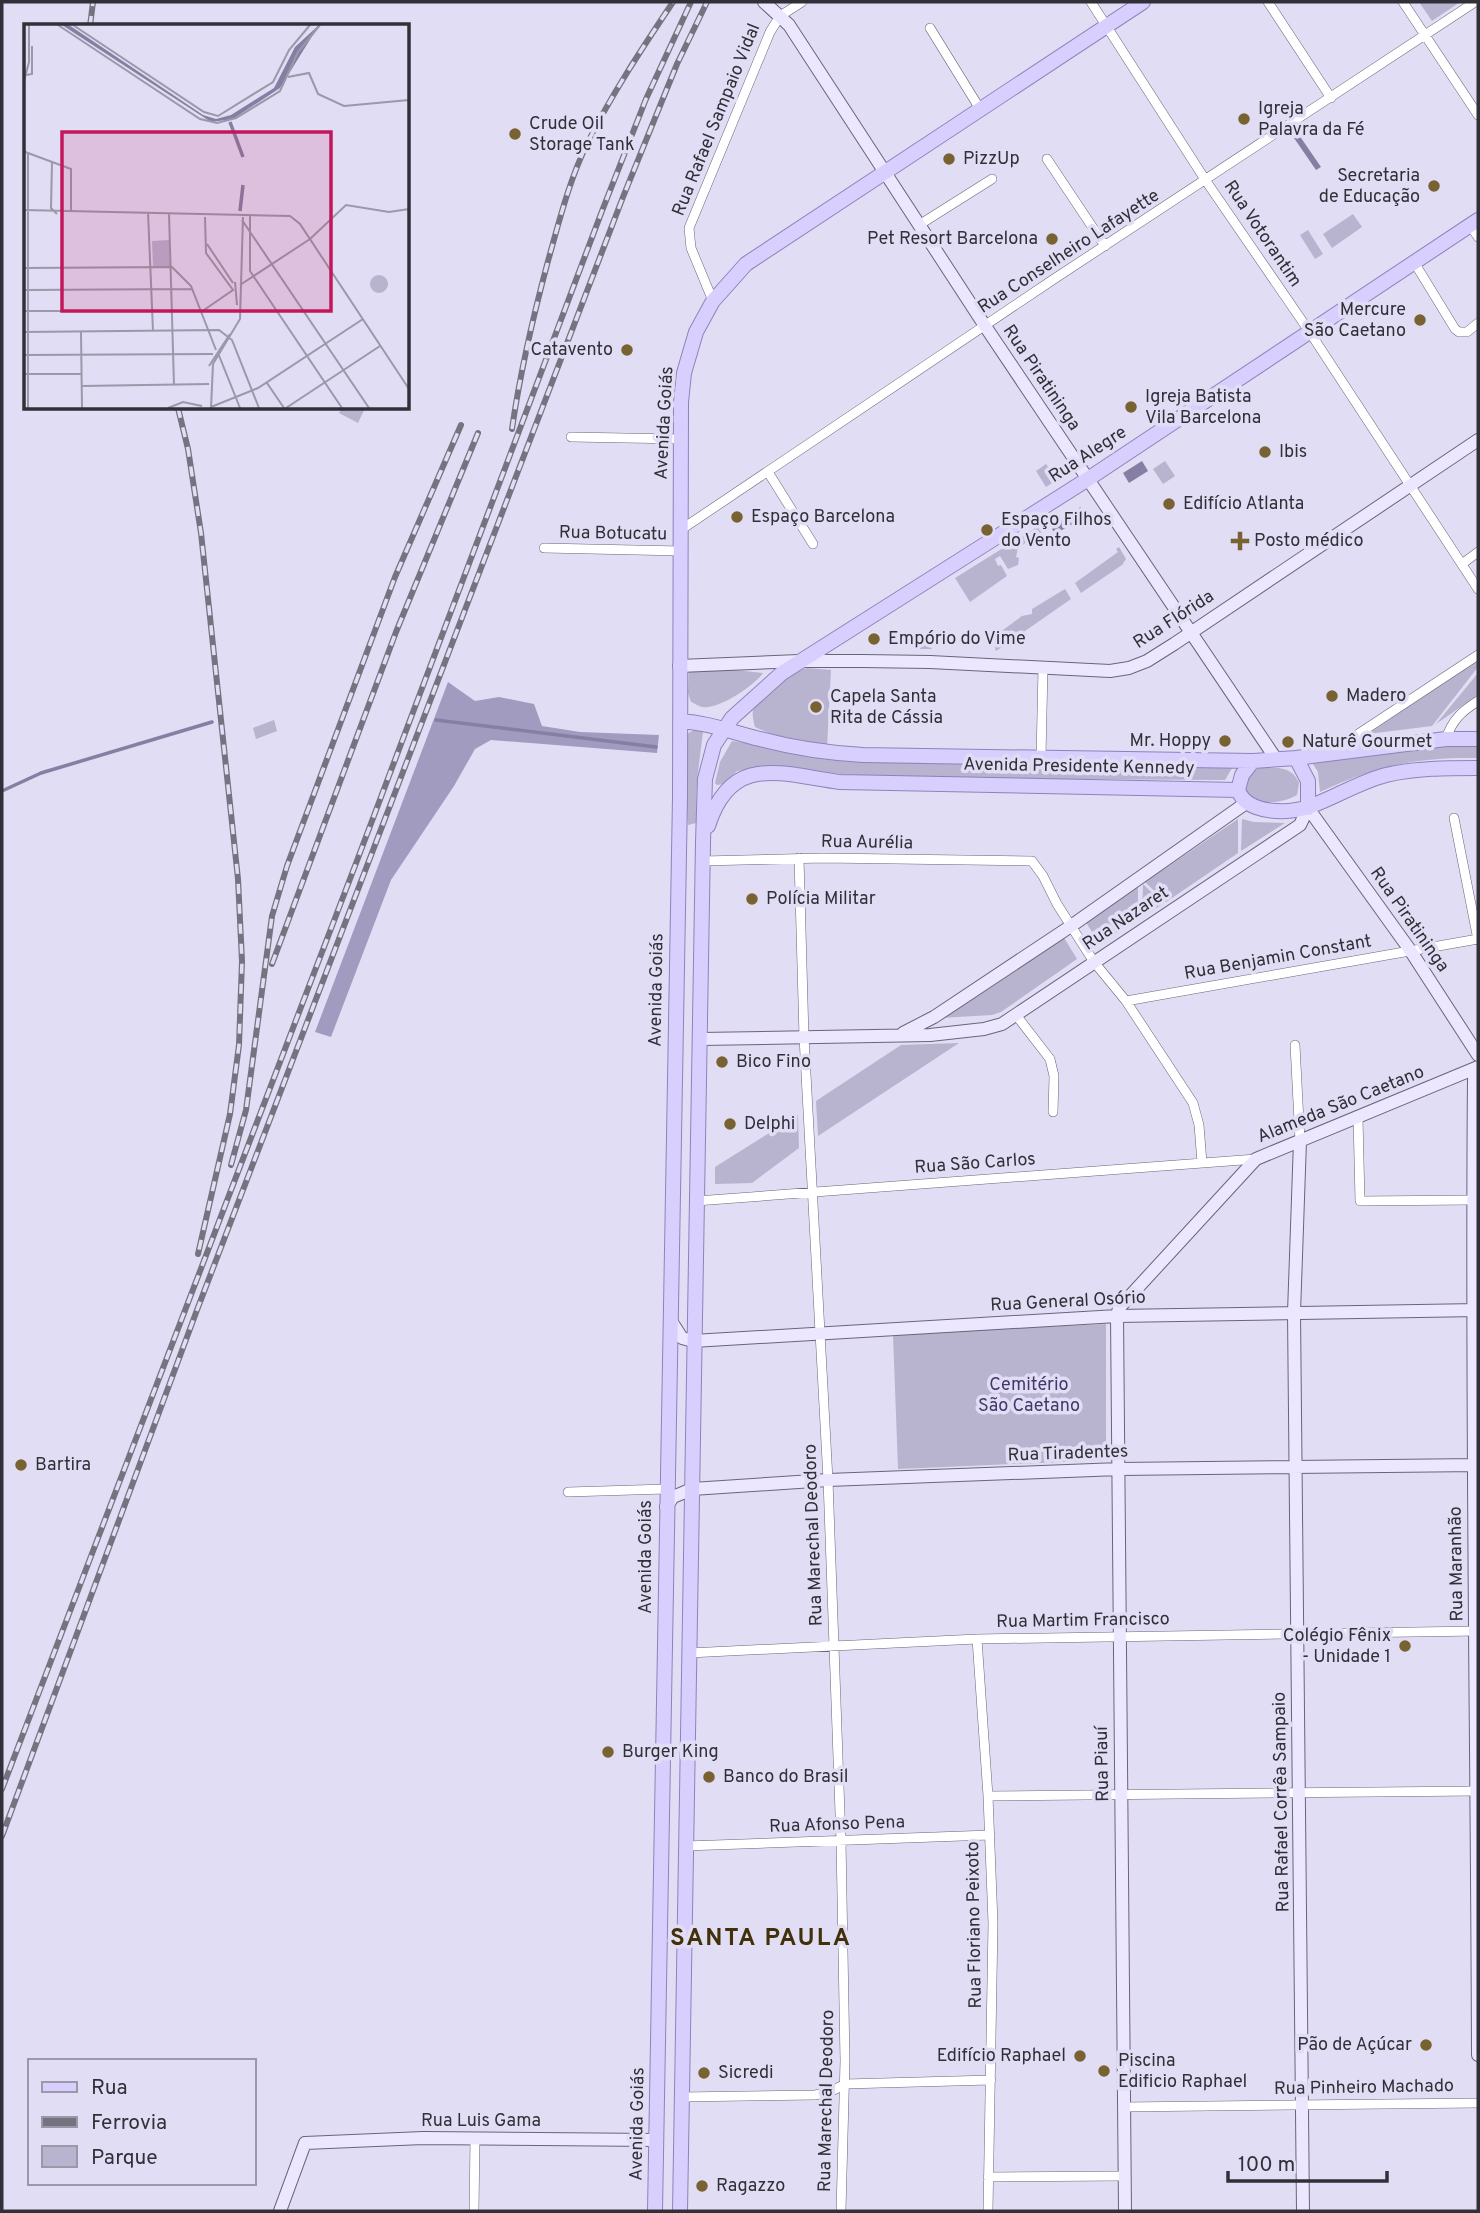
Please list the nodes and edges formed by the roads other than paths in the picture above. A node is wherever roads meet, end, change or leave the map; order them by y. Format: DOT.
graph roads {
  1 [pos="764,2"];
  2 [pos="802,2"];
  3 [pos="1091,2"];
  4 [pos="1143,2"];
  5 [pos="1268,2"];
  6 [pos="1403,2"];
  7 [pos="1475,2"];
  8 [pos="780,16"];
  9 [pos="1107,26"];
  10 [pos="930,28"];
  11 [pos="1425,34"];
  12 [pos="1331,98"];
  13 [pos="980,109"];
  14 [pos="1478,115"];
  15 [pos="1047,159"];
  16 [pos="886,172"];
  17 [pos="992,179"];
  18 [pos="1206,181"];
  19 [pos="919,225"];
  20 [pos="1476,227"];
  21 [pos="1105,246"];
  22 [pos="1414,262"];
  23 [pos="713,301"];
  24 [pos="1478,323"];
  25 [pos="985,326"];
  26 [pos="1309,331"];
  27 [pos="570,437"];
  28 [pos="680,439"];
  29 [pos="1478,440"];
  30 [pos="768,472"];
  31 [pos="1088,479"];
  32 [pos="1410,485"];
  33 [pos="682,529"];
  34 [pos="813,544"];
  35 [pos="544,548"];
  36 [pos="681,551"];
  37 [pos="1478,552"];
  38 [pos="1462,564"];
  39 [pos="1478,589"];
  40 [pos="1191,631"];
  41 [pos="1478,654"];
  42 [pos="799,661"];
  43 [pos="679,666"];
  44 [pos="1043,668"];
  45 [pos="1478,701"];
  46 [pos="680,721"];
  47 [pos="724,727"];
  48 [pos="1446,739"];
  49 [pos="1478,739"];
  50 [pos="1328,754"];
  51 [pos="1041,757"];
  52 [pos="1296,758"];
  53 [pos="1276,759"];
  54 [pos="1253,761"];
  55 [pos="1478,768"];
  56 [pos="680,797"];
  57 [pos="1242,797"];
  58 [pos="1308,807"];
  59 [pos="1454,818"];
  60 [pos="703,842"];
  61 [pos="799,858"];
  62 [pos="703,861"];
  63 [pos="1071,926"];
  64 [pos="1478,939"];
  65 [pos="1410,950"];
  66 [pos="1094,962"];
  67 [pos="1126,1001"];
  68 [pos="1016,1015"];
  69 [pos="934,1017"];
  70 [pos="948,1033"];
  71 [pos="896,1035"];
  72 [pos="804,1037"];
  73 [pos="700,1039"];
  74 [pos="1295,1045"];
  75 [pos="1478,1055"];
  76 [pos="1478,1067"];
  77 [pos="1478,1074"];
  78 [pos="1053,1112"];
  79 [pos="1358,1118"];
  80 [pos="1300,1141"];
  81 [pos="1256,1159"];
  82 [pos="1202,1163"];
  83 [pos="813,1191"];
  84 [pos="1472,1200"];
  85 [pos="696,1201"];
  86 [pos="1475,1310"];
  87 [pos="1294,1313"];
  88 [pos="1117,1315"];
  89 [pos="671,1321"];
  90 [pos="821,1334"];
  91 [pos="693,1342"];
  92 [pos="1476,1465"];
  93 [pos="1296,1468"];
  94 [pos="1119,1469"];
  95 [pos="828,1480"];
  96 [pos="666,1489"];
  97 [pos="692,1489"];
  98 [pos="568,1492"];
  99 [pos="666,1507"];
  100 [pos="1477,1553"];
  101 [pos="1477,1631"];
  102 [pos="1297,1633"];
  103 [pos="1119,1636"];
  104 [pos="977,1639"];
  105 [pos="834,1645"];
  106 [pos="689,1653"];
  107 [pos="1477,1713"];
  108 [pos="1299,1791"];
  109 [pos="1477,1791"];
  110 [pos="1121,1794"];
  111 [pos="988,1796"];
  112 [pos="990,1835"];
  113 [pos="841,1841"];
  114 [pos="685,1846"];
  115 [pos="1478,2055"];
  116 [pos="991,2080"];
  117 [pos="845,2084"];
  118 [pos="681,2097"];
  119 [pos="1478,2103"];
  120 [pos="1304,2105"];
  121 [pos="1124,2107"];
  122 [pos="475,2138"];
  123 [pos="657,2140"];
  124 [pos="1124,2176"];
  125 [pos="988,2177"];
  126 [pos="280,2211"];
  127 [pos="474,2211"];
  128 [pos="655,2211"];
  129 [pos="680,2211"];
  130 [pos="841,2211"];
  131 [pos="988,2211"];
  132 [pos="1125,2211"];
  133 [pos="1303,2211"];
  1 -- 8 [label="street, Rua Piratininga"];
  2 -- 8 [label="street, Rua Rafael Sampaio Vidal"];
  3 -- 9 [label="street, Rua Votorantim"];
  4 -- 9 [label="main road, Avenida Goiás"];
  5 -- 12 [label="street"];
  6 -- 11 [label="street"];
  7 -- 11 [label="street, Rua Conselheiro Lafayette"];
  8 -- 16 [label="street, Rua Piratininga"];
  8 -- 23 [label="street, Rua Rafael Sampaio Vidal"];
  9 -- 13 [label="main road, Avenida Goiás"];
  9 -- 18 [label="street, Rua Votorantim"];
  10 -- 13 [label="street"];
  11 -- 12 [label="street, Rua Conselheiro Lafayette"];
  11 -- 14 [label="street"];
  12 -- 18 [label="street, Rua Conselheiro Lafayette"];
  13 -- 16 [label="main road, Avenida Goiás"];
  15 -- 21 [label="street"];
  16 -- 19 [label="street, Rua Piratininga"];
  16 -- 23 [label="main road, Avenida Goiás"];
  17 -- 19 [label="street"];
  18 -- 21 [label="street, Rua Conselheiro Lafayette"];
  18 -- 26 [label="street, Rua Votorantim"];
  19 -- 25 [label="street, Rua Piratininga"];
  20 -- 22 [label="main road, Rua Alegre"];
  21 -- 25 [label="street, Rua Conselheiro Lafayette"];
  22 -- 24 [label="street"];
  22 -- 26 [label="main road, Rua Alegre"];
  23 -- 28 [label="main road, Avenida Goiás"];
  25 -- 30 [label="street, Rua Conselheiro Lafayette"];
  25 -- 31 [label="street, Rua Piratininga"];
  26 -- 31 [label="main road, Rua Alegre"];
  26 -- 32 [label="street, Rua Votorantim"];
  27 -- 28 [label="street"];
  28 -- 33 [label="main road, Avenida Goiás"];
  29 -- 32 [label="street, Rua Flórida"];
  30 -- 33 [label="street, Rua Conselheiro Lafayette"];
  30 -- 34 [label="street"];
  31 -- 40 [label="street, Rua Piratininga"];
  31 -- 42 [label="main road, Rua Alegre"];
  32 -- 38 [label="street, Rua Votorantim"];
  32 -- 40 [label="street, Rua Flórida"];
  33 -- 36 [label="main road, Avenida Goiás"];
  35 -- 36 [label="street, Rua Botucatu"];
  36 -- 43 [label="main road, Avenida Goiás"];
  37 -- 38 [label="street"];
  38 -- 39 [label="street, Rua Votorantim"];
  40 -- 44 [label="street, Rua Flórida"];
  40 -- 53 [label="street, Rua Piratininga"];
  41 -- 50 [label="street"];
  42 -- 43 [label="street, Rua Flórida"];
  42 -- 44 [label="street, Rua Flórida"];
  42 -- 47 [label="main road, Rua Alegre"];
  43 -- 46 [label="main road, Avenida Goiás"];
  44 -- 51 [label="street"];
  45 -- 48 [label="street"];
  46 -- 47 [label="main road, Avenida Presidente Kennedy"];
  46 -- 56 [label="main road, Avenida Goiás"];
  47 -- 51 [label="main road, Avenida Presidente Kennedy"];
  47 -- 60 [label="main road"];
  48 -- 49 [label="main road, Avenida Presidente Kennedy"];
  48 -- 50 [label="main road, Avenida Presidente Kennedy"];
  50 -- 52 [label="main road, Avenida Presidente Kennedy"];
  51 -- 54 [label="main road, Avenida Presidente Kennedy"];
  52 -- 53 [label="main road, Avenida Presidente Kennedy"];
  52 -- 58 [label="main road"];
  53 -- 54 [label="main road, Avenida Presidente Kennedy"];
  54 -- 57 [label="main road"];
  55 -- 58 [label="main road, Avenida Presidente Kennedy"];
  56 -- 62 [label="main road"];
  56 -- 89 [label="main road, Avenida Goiás"];
  57 -- 58 [label="main road, Avenida Presidente Kennedy"];
  57 -- 60 [label="main road, Avenida Presidente Kennedy"];
  57 -- 63 [label="street, Rua Nazaret"];
  58 -- 65 [label="street, Rua Piratininga"];
  58 -- 66 [label="street, Rua Nazaret"];
  59 -- 64 [label="street"];
  60 -- 62 [label="main road"];
  61 -- 62 [label="street, Rua Aurélia"];
  61 -- 63 [label="street, Rua Aurélia"];
  61 -- 72 [label="street, Rua Marechal Deodoro"];
  62 -- 73 [label="main road"];
  63 -- 66 [label="street"];
  63 -- 69 [label="street, Rua Nazaret"];
  64 -- 65 [label="street, Rua Benjamin Constant"];
  65 -- 67 [label="street, Rua Benjamin Constant"];
  65 -- 75 [label="street, Rua Piratininga"];
  66 -- 67 [label="street"];
  66 -- 68 [label="street, Rua Nazaret"];
  67 -- 82 [label="street"];
  68 -- 70 [label="street, Rua Nazaret"];
  68 -- 78 [label="street"];
  69 -- 70 [label="street"];
  69 -- 71 [label="street, Rua Nazaret"];
  70 -- 71 [label="street, Rua Nazaret"];
  71 -- 72 [label="street, Rua Nazaret"];
  72 -- 73 [label="street, Rua Nazaret"];
  72 -- 83 [label="street, Rua Marechal Deodoro"];
  73 -- 85 [label="main road"];
  74 -- 80 [label="street"];
  76 -- 79 [label="street, Alameda São Caetano"];
  77 -- 84 [label="street, Rua Maranhão"];
  79 -- 80 [label="street, Alameda São Caetano"];
  79 -- 84 [label="street"];
  80 -- 81 [label="street, Alameda São Caetano"];
  80 -- 87 [label="street, Rua Rafael Corrêa Sampaio"];
  81 -- 82 [label="street, Rua São Carlos"];
  81 -- 88 [label="street, Alameda São Caetano"];
  82 -- 83 [label="street, Rua São Carlos"];
  83 -- 85 [label="street, Rua São Carlos"];
  83 -- 90 [label="street, Rua Marechal Deodoro"];
  84 -- 86 [label="street, Rua Maranhão"];
  85 -- 91 [label="main road"];
  86 -- 87 [label="street, Rua General Osório"];
  86 -- 92 [label="street, Rua Maranhão"];
  87 -- 88 [label="street, Rua General Osório"];
  87 -- 93 [label="street, Rua Rafael Corrêa Sampaio"];
  88 -- 90 [label="street, Rua General Osório"];
  88 -- 94 [label="street, Rua Piauí"];
  89 -- 91 [label="street"];
  89 -- 96 [label="main road, Avenida Goiás"];
  90 -- 91 [label="street, Rua General Osório"];
  90 -- 95 [label="street, Rua Marechal Deodoro"];
  91 -- 97 [label="main road"];
  92 -- 93 [label="street, Rua Tiradentes"];
  92 -- 100 [label="street, Rua Maranhão"];
  93 -- 94 [label="street, Rua Tiradentes"];
  93 -- 102 [label="street, Rua Rafael Corrêa Sampaio"];
  94 -- 95 [label="street, Rua Tiradentes"];
  94 -- 103 [label="street, Rua Piauí"];
  95 -- 97 [label="street, Rua Tiradentes"];
  95 -- 105 [label="street, Rua Marechal Deodoro"];
  96 -- 98 [label="street"];
  96 -- 99 [label="main road, Avenida Goiás"];
  97 -- 99 [label="street"];
  97 -- 106 [label="main road"];
  99 -- 123 [label="main road, Avenida Goiás"];
  100 -- 101 [label="street, Rua Maranhão"];
  101 -- 102 [label="street, Rua Martim Francisco"];
  101 -- 107 [label="street, Rua Maranhão"];
  102 -- 103 [label="street, Rua Martim Francisco"];
  102 -- 108 [label="street, Rua Rafael Corrêa Sampaio"];
  103 -- 104 [label="street, Rua Martim Francisco"];
  103 -- 110 [label="street, Rua Piauí"];
  104 -- 105 [label="street, Rua Martim Francisco"];
  104 -- 111 [label="street, Rua Floriano Peixoto"];
  105 -- 106 [label="street, Rua Martim Francisco"];
  105 -- 113 [label="street, Rua Marechal Deodoro"];
  106 -- 114 [label="main road"];
  107 -- 109 [label="street, Rua Maranhão"];
  108 -- 109 [label="street"];
  108 -- 110 [label="street"];
  108 -- 120 [label="street, Rua Rafael Corrêa Sampaio"];
  109 -- 115 [label="street, Rua Maranhão"];
  110 -- 111 [label="street"];
  110 -- 121 [label="street, Rua Piauí"];
  111 -- 112 [label="street, Rua Floriano Peixoto"];
  112 -- 113 [label="street, Rua Afonso Pena"];
  112 -- 116 [label="street, Rua Floriano Peixoto"];
  113 -- 114 [label="street, Rua Afonso Pena"];
  113 -- 117 [label="street, Rua Marechal Deodoro"];
  114 -- 118 [label="main road"];
  116 -- 117 [label="street"];
  116 -- 125 [label="street, Rua Floriano Peixoto"];
  117 -- 118 [label="street"];
  117 -- 130 [label="street, Rua Marechal Deodoro"];
  118 -- 129 [label="main road"];
  119 -- 120 [label="street, Rua Pinheiro Machado"];
  120 -- 121 [label="street, Rua Pinheiro Machado"];
  120 -- 133 [label="street, Rua Rafael Corrêa Sampaio"];
  121 -- 124 [label="street, Rua Piauí"];
  122 -- 123 [label="street, Rua Luis Gama"];
  122 -- 126 [label="street, Rua Luis Gama"];
  122 -- 127 [label="street"];
  123 -- 128 [label="main road, Avenida Goiás"];
  124 -- 125 [label="street"];
  124 -- 132 [label="street, Rua Piauí"];
  125 -- 131 [label="street, Rua Floriano Peixoto"];
}
